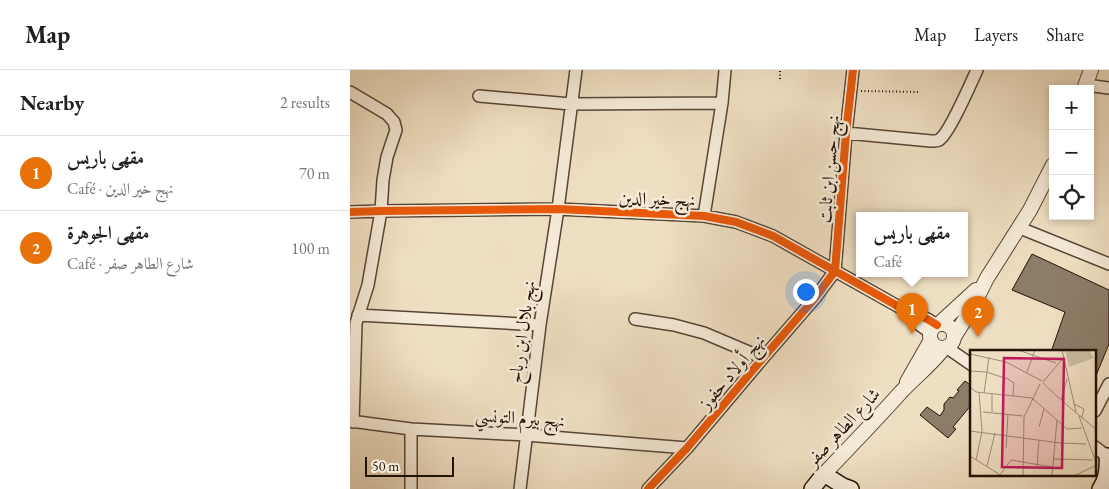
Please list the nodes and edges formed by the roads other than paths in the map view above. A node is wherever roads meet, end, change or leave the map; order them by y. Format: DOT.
graph roads {
  1 [pos="576,70"];
  2 [pos="725,70"];
  3 [pos="853,70"];
  4 [pos="977,70"];
  5 [pos="1091,70"];
  6 [pos="1086,85"];
  7 [pos="1094,87"];
  8 [pos="1109,88"];
  9 [pos="350,92"];
  10 [pos="479,96"];
  11 [pos="722,103"];
  12 [pos="571,104"];
  13 [pos="846,133"];
  14 [pos="1049,174"];
  15 [pos="558,209"];
  16 [pos="381,211"];
  17 [pos="350,212"];
  18 [pos="704,216"];
  19 [pos="1020,228"];
  20 [pos="1109,264"];
  21 [pos="835,271"];
  22 [pos="987,278"];
  23 [pos="358,316"];
  24 [pos="635,319"];
  25 [pos="540,325"];
  26 [pos="934,331"];
  27 [pos="949,343"];
  28 [pos="763,358"];
  29 [pos="970,362"];
  30 [pos="1109,384"];
  31 [pos="902,391"];
  32 [pos="1096,409"];
  33 [pos="352,422"];
  34 [pos="411,429"];
  35 [pos="526,435"];
  36 [pos="687,448"];
  37 [pos="1096,448"];
  38 [pos="1108,458"];
  39 [pos="824,474"];
  40 [pos="411,489"];
  41 [pos="520,489"];
  42 [pos="648,489"];
  43 [pos="812,489"];
  44 [pos="851,489"];
  45 [pos="1100,489"];
  1 -- 12 [label="street, نهج بلال ابن رباح"];
  2 -- 11 [label="street"];
  3 -- 13 [label="street, نهج حسن ابن ثابت"];
  4 -- 13 [label="street"];
  5 -- 6 [label="street"];
  7 -- 8 [label="street"];
  9 -- 16 [label="street"];
  10 -- 12 [label="street"];
  11 -- 12 [label="street"];
  11 -- 18 [label="street"];
  12 -- 15 [label="street, نهج بلال ابن رباح"];
  13 -- 21 [label="street, نهج حسن ابن ثابت"];
  14 -- 19 [label="street, شارع الطاهر صفر"];
  15 -- 16 [label="street, نهج خير الدين"];
  15 -- 18 [label="street, نهج خير الدين"];
  15 -- 25 [label="street, نهج بلال ابن رباح"];
  16 -- 17 [label="street, نهج خير الدين"];
  16 -- 23 [label="street"];
  18 -- 21 [label="street, نهج خير الدين"];
  19 -- 20 [label="street"];
  19 -- 22 [label="street, شارع الطاهر صفر"];
  21 -- 26 [label="street, نهج خير الدين"];
  21 -- 28 [label="street, نهج أولاد حفوز"];
  22 -- 26 [label="street, شارع الطاهر صفر"];
  22 -- 27 [label="street, شارع الطاهر صفر"];
  23 -- 25 [label="street"];
  23 -- 33 [label="street"];
  24 -- 28 [label="street"];
  25 -- 35 [label="street, نهج بلال ابن رباح"];
  26 -- 27 [label="street"];
  26 -- 27 [label="street"];
  26 -- 31 [label="street, شارع الطاهر صفر"];
  27 -- 29 [label="street"];
  27 -- 31 [label="street, شارع الطاهر صفر"];
  28 -- 36 [label="street, نهج أولاد حفوز"];
  30 -- 32 [label="street"];
  31 -- 39 [label="street, شارع الطاهر صفر"];
  33 -- 34 [label="street, نهج بيرم التونسي"];
  34 -- 35 [label="street, نهج بيرم التونسي"];
  34 -- 40 [label="street"];
  35 -- 36 [label="street, نهج بيرم التونسي"];
  35 -- 41 [label="street, نهج بلال ابن رباح"];
  36 -- 42 [label="street, نهج أولاد حفوز"];
  37 -- 38 [label="street"];
  38 -- 45 [label="main road"];
  39 -- 43 [label="main road, شارع الطاهر صفر"];
  39 -- 44 [label="main road"];
}
